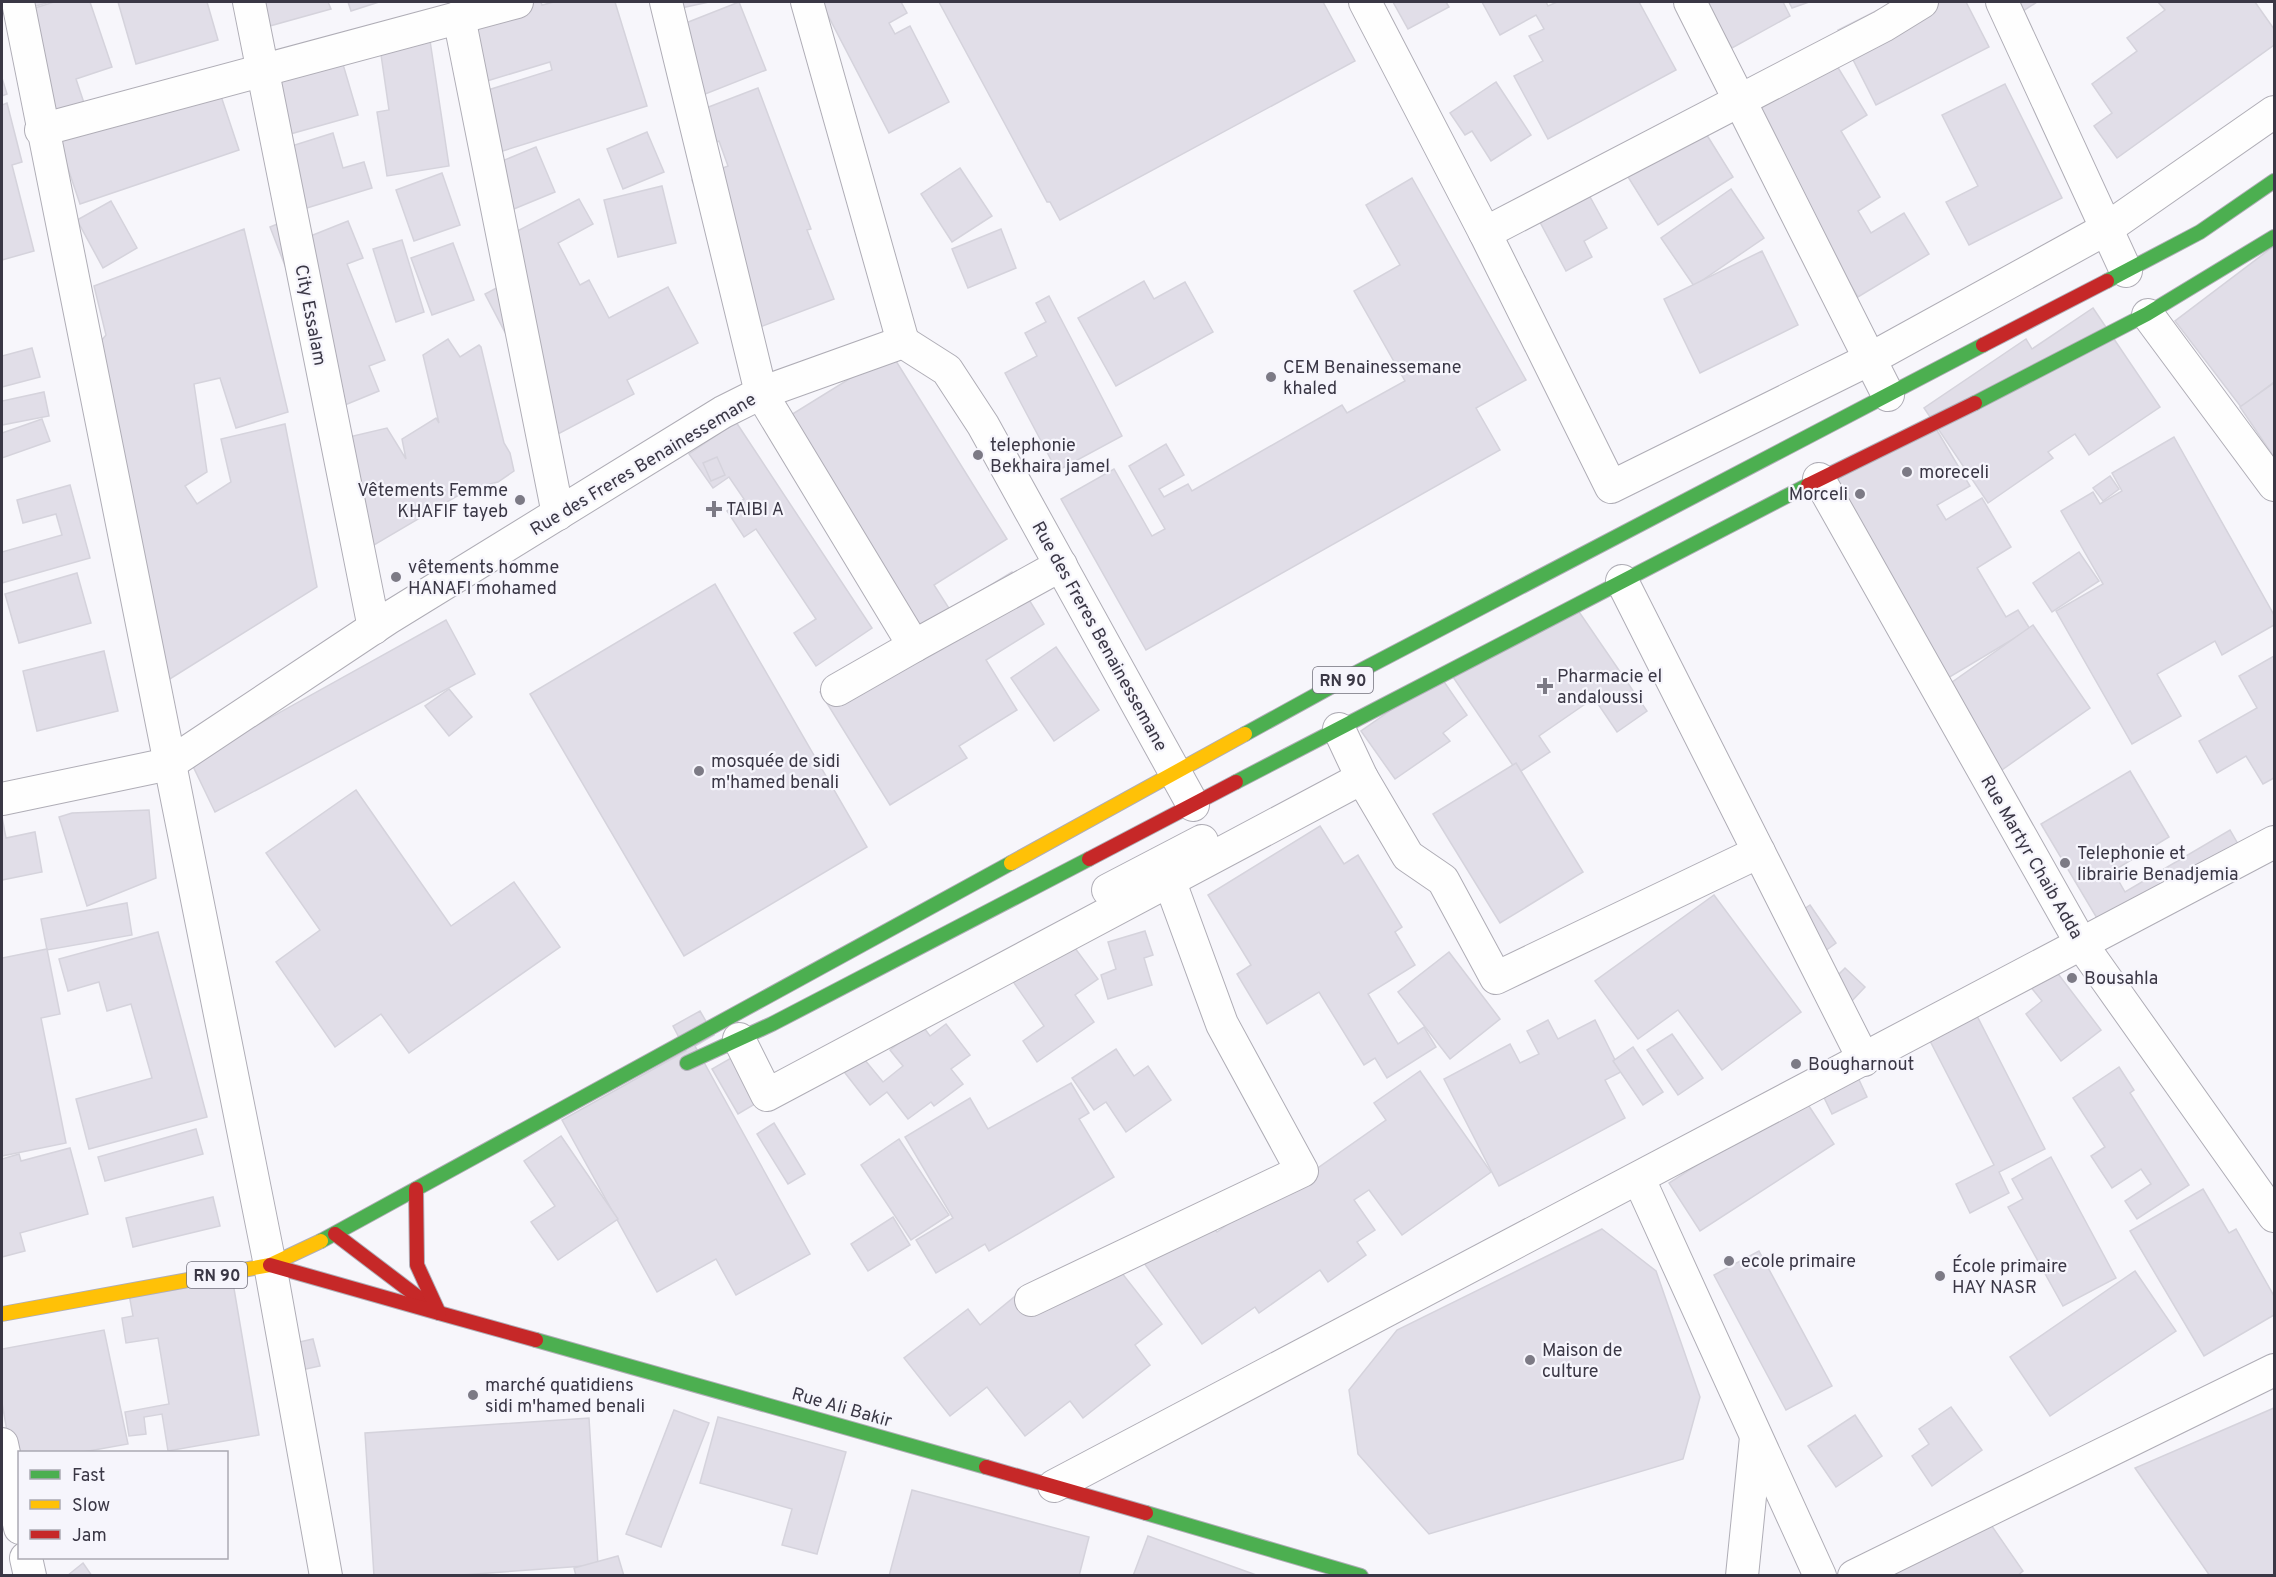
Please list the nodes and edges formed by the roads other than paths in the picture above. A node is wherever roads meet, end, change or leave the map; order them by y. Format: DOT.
graph roads {
  1 [pos="18,2"];
  2 [pos="249,2"];
  3 [pos="517,2"];
  4 [pos="666,2"];
  5 [pos="807,2"];
  6 [pos="1365,2"];
  7 [pos="1690,2"];
  8 [pos="1922,2"];
  9 [pos="2002,2"];
  10 [pos="459,17"];
  11 [pos="262,70"];
  12 [pos="1740,102"];
  13 [pos="2274,112"];
  14 [pos="41,130"];
  15 [pos="2274,181"];
  16 [pos="2106,229"];
  17 [pos="1485,233"];
  18 [pos="2274,237"];
  19 [pos="2126,272"];
  20 [pos="2148,315"];
  21 [pos="903,342"];
  22 [pos="1870,359"];
  23 [pos="761,393"];
  24 [pos="1888,395"];
  25 [pos="1818,479"];
  26 [pos="2274,484"];
  27 [pos="558,514"];
  28 [pos="1060,565"];
  29 [pos="1622,581"];
  30 [pos="374,628"];
  31 [pos="914,646"];
  32 [pos="837,690"];
  33 [pos="1339,729"];
  34 [pos="169,764"];
  35 [pos="1358,769"];
  36 [pos="1175,773"];
  37 [pos="2,799"];
  38 [pos="1193,805"];
  39 [pos="2274,842"];
  40 [pos="1759,852"];
  41 [pos="1170,882"];
  42 [pos="2082,945"];
  43 [pos="739,1039"];
  44 [pos="1863,1060"];
  45 [pos="677,1068"];
  46 [pos="758,1077"];
  47 [pos="612,1098"];
  48 [pos="1639,1179"];
  49 [pos="416,1189"];
  50 [pos="2270,1199"];
  51 [pos="335,1234"];
  52 [pos="270,1265"];
  53 [pos="1030,1300"];
  54 [pos="439,1313"];
  55 [pos="2,1314"];
  56 [pos="2274,1370"];
  57 [pos="1757,1436"];
  58 [pos="2,1444"];
  59 [pos="1054,1486"];
  60 [pos="18,1519"];
  61 [pos="26,1559"];
  62 [pos="30,1575"];
  63 [pos="326,1575"];
  64 [pos="1360,1575"];
  65 [pos="1743,1575"];
  66 [pos="1820,1575"];
  67 [pos="1854,1575"];
  1 -- 14 [label="street"];
  2 -- 11 [label="street, City Essalam"];
  3 -- 10 [label="street"];
  4 -- 23 [label="street"];
  5 -- 21 [label="street"];
  6 -- 17 [label="street"];
  7 -- 12 [label="street"];
  8 -- 12 [label="street"];
  9 -- 16 [label="street"];
  10 -- 11 [label="street"];
  10 -- 27 [label="street"];
  11 -- 14 [label="street"];
  11 -- 30 [label="street, City Essalam"];
  12 -- 17 [label="street"];
  12 -- 22 [label="street"];
  13 -- 16 [label="street"];
  14 -- 34 [label="street"];
  15 -- 19 [label="main road, RN 90"];
  16 -- 19 [label="street"];
  16 -- 22 [label="street"];
  17 -- 22 [label="street"];
  18 -- 20 [label="main road, RN 90"];
  19 -- 24 [label="main road, RN 90"];
  20 -- 25 [label="main road, RN 90"];
  20 -- 26 [label="street"];
  21 -- 23 [label="street, Rue des Freres Benainessemane"];
  21 -- 28 [label="street, Rue des Freres Benainessemane"];
  22 -- 24 [label="street"];
  23 -- 27 [label="street, Rue des Freres Benainessemane"];
  23 -- 31 [label="street"];
  24 -- 36 [label="main road, RN 90"];
  25 -- 29 [label="main road, RN 90"];
  25 -- 42 [label="street, Rue Martyr Chaib Adda"];
  27 -- 30 [label="street, Rue des Freres Benainessemane"];
  28 -- 31 [label="street"];
  28 -- 36 [label="street, Rue des Freres Benainessemane"];
  29 -- 33 [label="main road, RN 90"];
  29 -- 40 [label="street"];
  30 -- 34 [label="street, Rue des Freres Benainessemane"];
  31 -- 32 [label="street"];
  33 -- 35 [label="street"];
  33 -- 38 [label="main road, RN 90"];
  34 -- 37 [label="street, Rue des Freres Benainessemane"];
  34 -- 52 [label="street"];
  35 -- 40 [label="street"];
  35 -- 41 [label="street"];
  35 -- 46 [label="street"];
  36 -- 38 [label="street, Rue des Freres Benainessemane"];
  36 -- 49 [label="main road, RN 90"];
  38 -- 43 [label="main road, RN 90"];
  39 -- 42 [label="street"];
  40 -- 44 [label="street"];
  41 -- 46 [label="street"];
  41 -- 53 [label="street"];
  42 -- 44 [label="street"];
  42 -- 50 [label="street, Rue Martyr Chaib Adda"];
  43 -- 45 [label="main road, RN 90"];
  43 -- 46 [label="street"];
  44 -- 48 [label="street"];
  47 -- 49 [label="main road, RN 90"];
  48 -- 57 [label="street"];
  48 -- 59 [label="street"];
  49 -- 51 [label="main road, RN 90"];
  49 -- 54 [label="main road"];
  51 -- 52 [label="main road, RN 90"];
  51 -- 54 [label="main road, Rue Ali Bakir"];
  52 -- 54 [label="main road"];
  52 -- 55 [label="main road, RN 90"];
  52 -- 63 [label="street"];
  54 -- 59 [label="main road, Rue Ali Bakir"];
  56 -- 67 [label="street"];
  57 -- 65 [label="street"];
  57 -- 66 [label="street"];
  58 -- 60 [label="street"];
  59 -- 64 [label="main road, Rue Ali Bakir"];
  61 -- 62 [label="street"];
}
